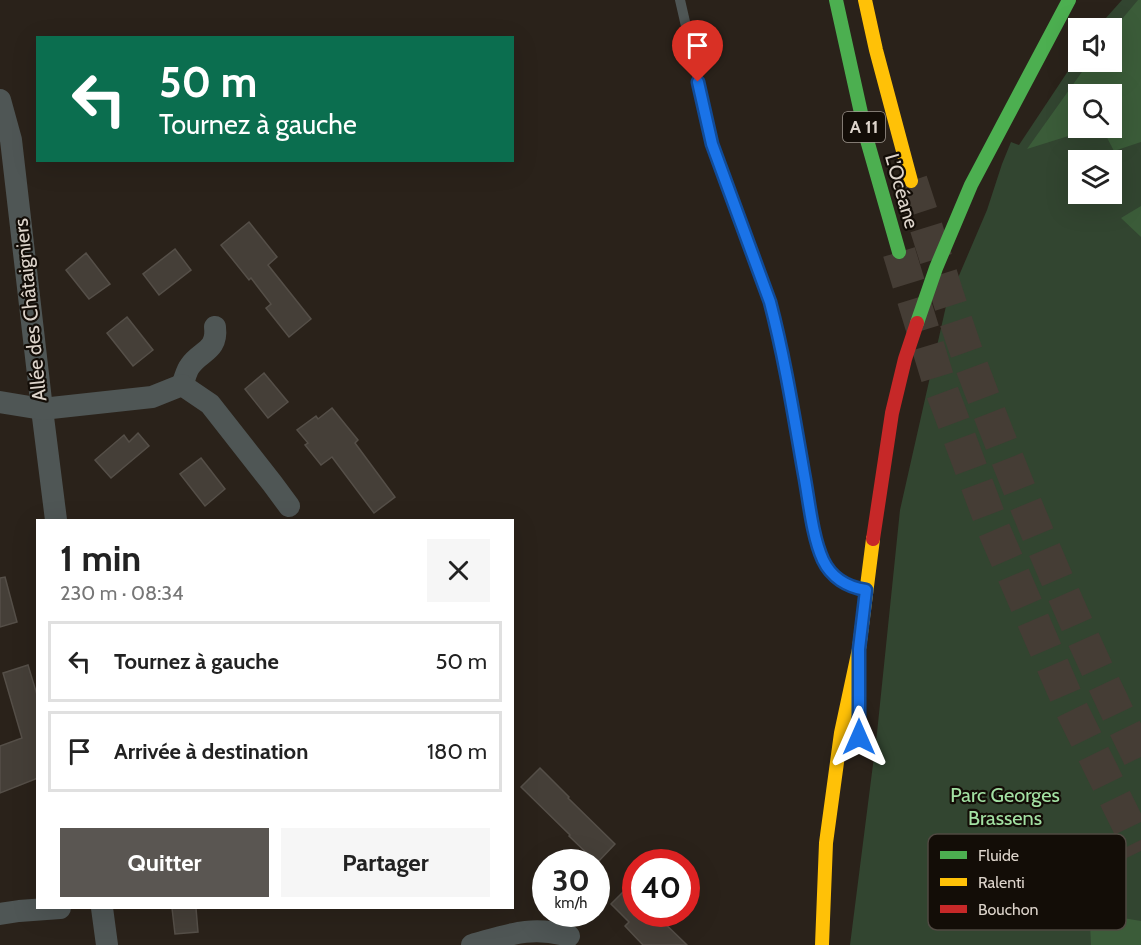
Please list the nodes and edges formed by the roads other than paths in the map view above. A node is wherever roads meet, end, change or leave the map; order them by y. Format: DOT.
graph roads {
  1 [pos="680,0"];
  2 [pos="836,0"];
  3 [pos="865,0"];
  4 [pos="1069,0"];
  5 [pos="0,100"];
  6 [pos="911,181"];
  7 [pos="899,252"];
  8 [pos="215,327"];
  9 [pos="182,385"];
  10 [pos="0,402"];
  11 [pos="42,409"];
  12 [pos="289,507"];
  13 [pos="56,519"];
  14 [pos="866,590"];
  15 [pos="859,649"];
  16 [pos="859,715"];
  17 [pos="839,869"];
  18 [pos="47,909"];
  19 [pos="102,909"];
  20 [pos="0,914"];
  21 [pos="569,936"];
  22 [pos="822,940"];
  23 [pos="107,945"];
  24 [pos="472,945"];
  1 -- 14 [label="lane"];
  2 -- 7 [label="main road, L’Océane / A 11"];
  3 -- 6 [label="main road, L’Océane / A 11"];
  4 -- 14 [label="main road"];
  5 -- 11 [label="street, Allée des Châtaigniers"];
  8 -- 9 [label="street"];
  9 -- 11 [label="street"];
  9 -- 12 [label="street"];
  10 -- 11 [label="street"];
  11 -- 13 [label="street, Allée des Châtaigniers"];
  14 -- 15 [label="main road"];
  15 -- 16 [label="main road"];
  15 -- 22 [label="main road"];
  17 -- 22 [label="main road"];
  18 -- 20 [label="street"];
  19 -- 23 [label="street"];
  21 -- 24 [label="street"];
}
